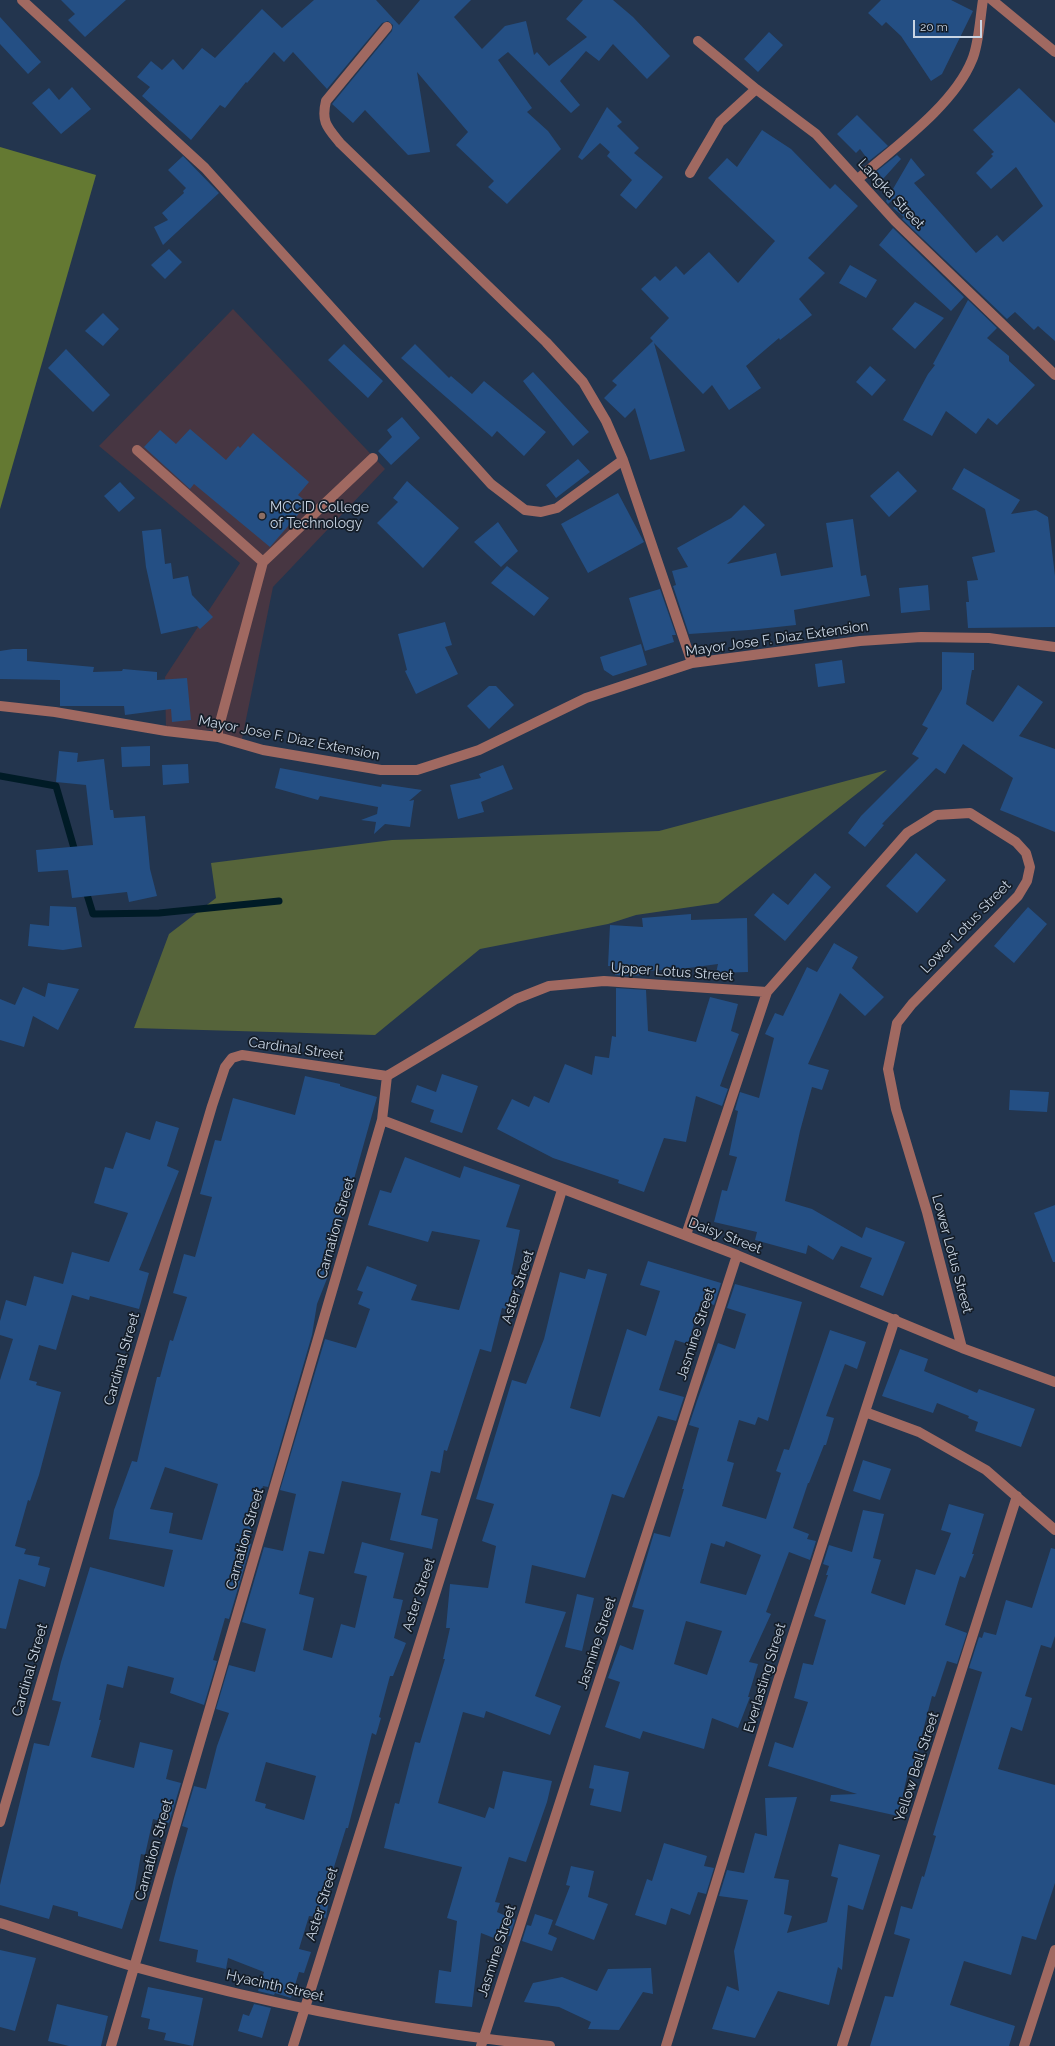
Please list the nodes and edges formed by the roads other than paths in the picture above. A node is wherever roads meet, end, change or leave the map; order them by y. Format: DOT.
graph roads {
  1 [pos="22,0"];
  2 [pos="983,0"];
  3 [pos="992,0"];
  4 [pos="387,27"];
  5 [pos="698,41"];
  6 [pos="1055,52"];
  7 [pos="756,89"];
  8 [pos="690,173"];
  9 [pos="858,179"];
  10 [pos="1055,375"];
  11 [pos="137,450"];
  12 [pos="373,458"];
  13 [pos="623,460"];
  14 [pos="263,562"];
  15 [pos="1055,647"];
  16 [pos="692,663"];
  17 [pos="0,706"];
  18 [pos="218,737"];
  19 [pos="767,992"];
  20 [pos="387,1076"];
  21 [pos="382,1120"];
  22 [pos="562,1190"];
  23 [pos="686,1235"];
  24 [pos="737,1255"];
  25 [pos="895,1319"];
  26 [pos="962,1348"];
  27 [pos="1055,1382"];
  28 [pos="865,1412"];
  29 [pos="1018,1496"];
  30 [pos="1055,1530"];
  31 [pos="0,1822"];
  32 [pos="0,1923"];
  33 [pos="1055,1950"];
  34 [pos="135,1967"];
  35 [pos="303,2009"];
  36 [pos="482,2043"];
  37 [pos="111,2046"];
  38 [pos="293,2046"];
  39 [pos="550,2046"];
  40 [pos="666,2046"];
  41 [pos="842,2046"];
  42 [pos="1024,2046"];
  1 -- 13 [label="street"];
  2 -- 9 [label="street"];
  3 -- 6 [label="street"];
  4 -- 13 [label="street"];
  5 -- 7 [label="street, Langka Street"];
  7 -- 8 [label="street"];
  7 -- 9 [label="street, Langka Street"];
  9 -- 10 [label="street, Langka Street"];
  11 -- 14 [label="street"];
  12 -- 14 [label="street"];
  13 -- 16 [label="street"];
  14 -- 18 [label="street"];
  15 -- 16 [label="street, Mayor Jose F. Diaz Extension"];
  16 -- 18 [label="street, Mayor Jose F. Diaz Extension"];
  17 -- 18 [label="street, Mayor Jose F. Diaz Extension"];
  19 -- 20 [label="street, Upper Lotus Street"];
  19 -- 23 [label="street"];
  19 -- 26 [label="street, Lower Lotus Street"];
  20 -- 21 [label="street"];
  20 -- 31 [label="street, Cardinal Street"];
  21 -- 22 [label="street, Daisy Street"];
  21 -- 34 [label="street, Carnation Street"];
  22 -- 23 [label="street, Daisy Street"];
  22 -- 35 [label="street, Aster Street"];
  23 -- 24 [label="street, Daisy Street"];
  24 -- 25 [label="street, Daisy Street"];
  24 -- 36 [label="street, Jasmine Street"];
  25 -- 26 [label="street, Daisy Street"];
  25 -- 28 [label="street, Everlasting Street"];
  26 -- 27 [label="street, Daisy Street"];
  28 -- 29 [label="street"];
  28 -- 40 [label="street, Everlasting Street"];
  29 -- 30 [label="street"];
  29 -- 41 [label="street, Yellow Bell Street"];
  32 -- 34 [label="street, Hyacinth Street"];
  33 -- 42 [label="street"];
  34 -- 35 [label="street, Hyacinth Street"];
  34 -- 37 [label="street, Carnation Street"];
  35 -- 36 [label="street, Hyacinth Street"];
  35 -- 38 [label="street, Aster Street"];
  36 -- 39 [label="street, Hyacinth Street"];
}
